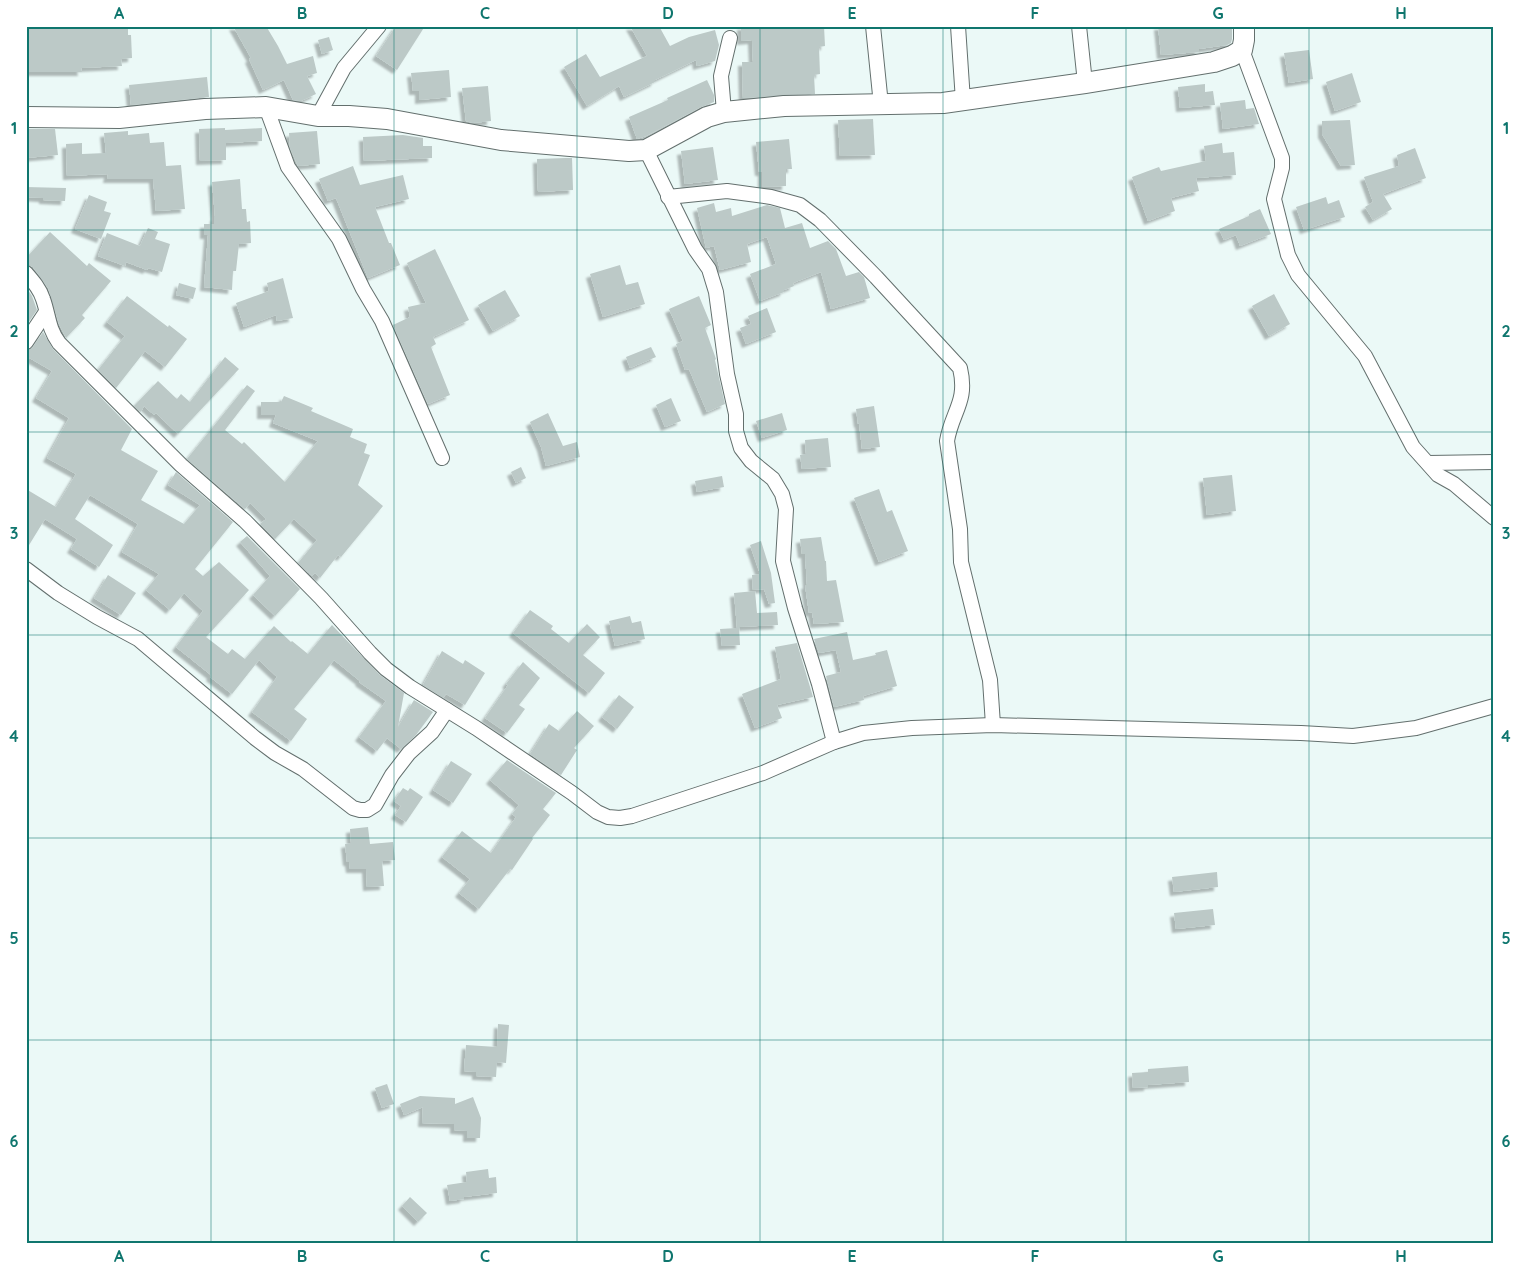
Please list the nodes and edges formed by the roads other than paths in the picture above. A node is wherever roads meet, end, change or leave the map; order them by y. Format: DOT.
graph roads {
  1 [pos="379,26"];
  2 [pos="873,26"];
  3 [pos="958,26"];
  4 [pos="1079,26"];
  5 [pos="1244,26"];
  6 [pos="730,38"];
  7 [pos="1242,50"];
  8 [pos="1085,83"];
  9 [pos="963,101"];
  10 [pos="881,105"];
  11 [pos="266,107"];
  12 [pos="724,112"];
  13 [pos="318,116"];
  14 [pos="26,117"];
  15 [pos="646,150"];
  16 [pos="668,197"];
  17 [pos="26,273"];
  18 [pos="46,312"];
  19 [pos="26,342"];
  20 [pos="442,458"];
  21 [pos="1494,462"];
  22 [pos="1428,463"];
  23 [pos="1494,518"];
  24 [pos="26,569"];
  25 [pos="1494,706"];
  26 [pos="447,710"];
  27 [pos="993,725"];
  28 [pos="834,742"];
  1 -- 13 [label="street"];
  2 -- 10 [label="street"];
  3 -- 9 [label="street"];
  4 -- 8 [label="street"];
  5 -- 7 [label="street"];
  6 -- 12 [label="street"];
  7 -- 8 [label="street"];
  7 -- 22 [label="street"];
  8 -- 9 [label="street"];
  9 -- 10 [label="street"];
  10 -- 12 [label="street"];
  11 -- 13 [label="street"];
  11 -- 14 [label="street"];
  11 -- 20 [label="street"];
  12 -- 15 [label="street"];
  13 -- 15 [label="street"];
  15 -- 16 [label="street"];
  16 -- 27 [label="street"];
  16 -- 28 [label="street"];
  17 -- 18 [label="street"];
  18 -- 19 [label="street"];
  18 -- 26 [label="street"];
  21 -- 22 [label="street"];
  22 -- 23 [label="street"];
  24 -- 26 [label="street"];
  25 -- 27 [label="street"];
  26 -- 28 [label="street"];
  27 -- 28 [label="street"];
}
